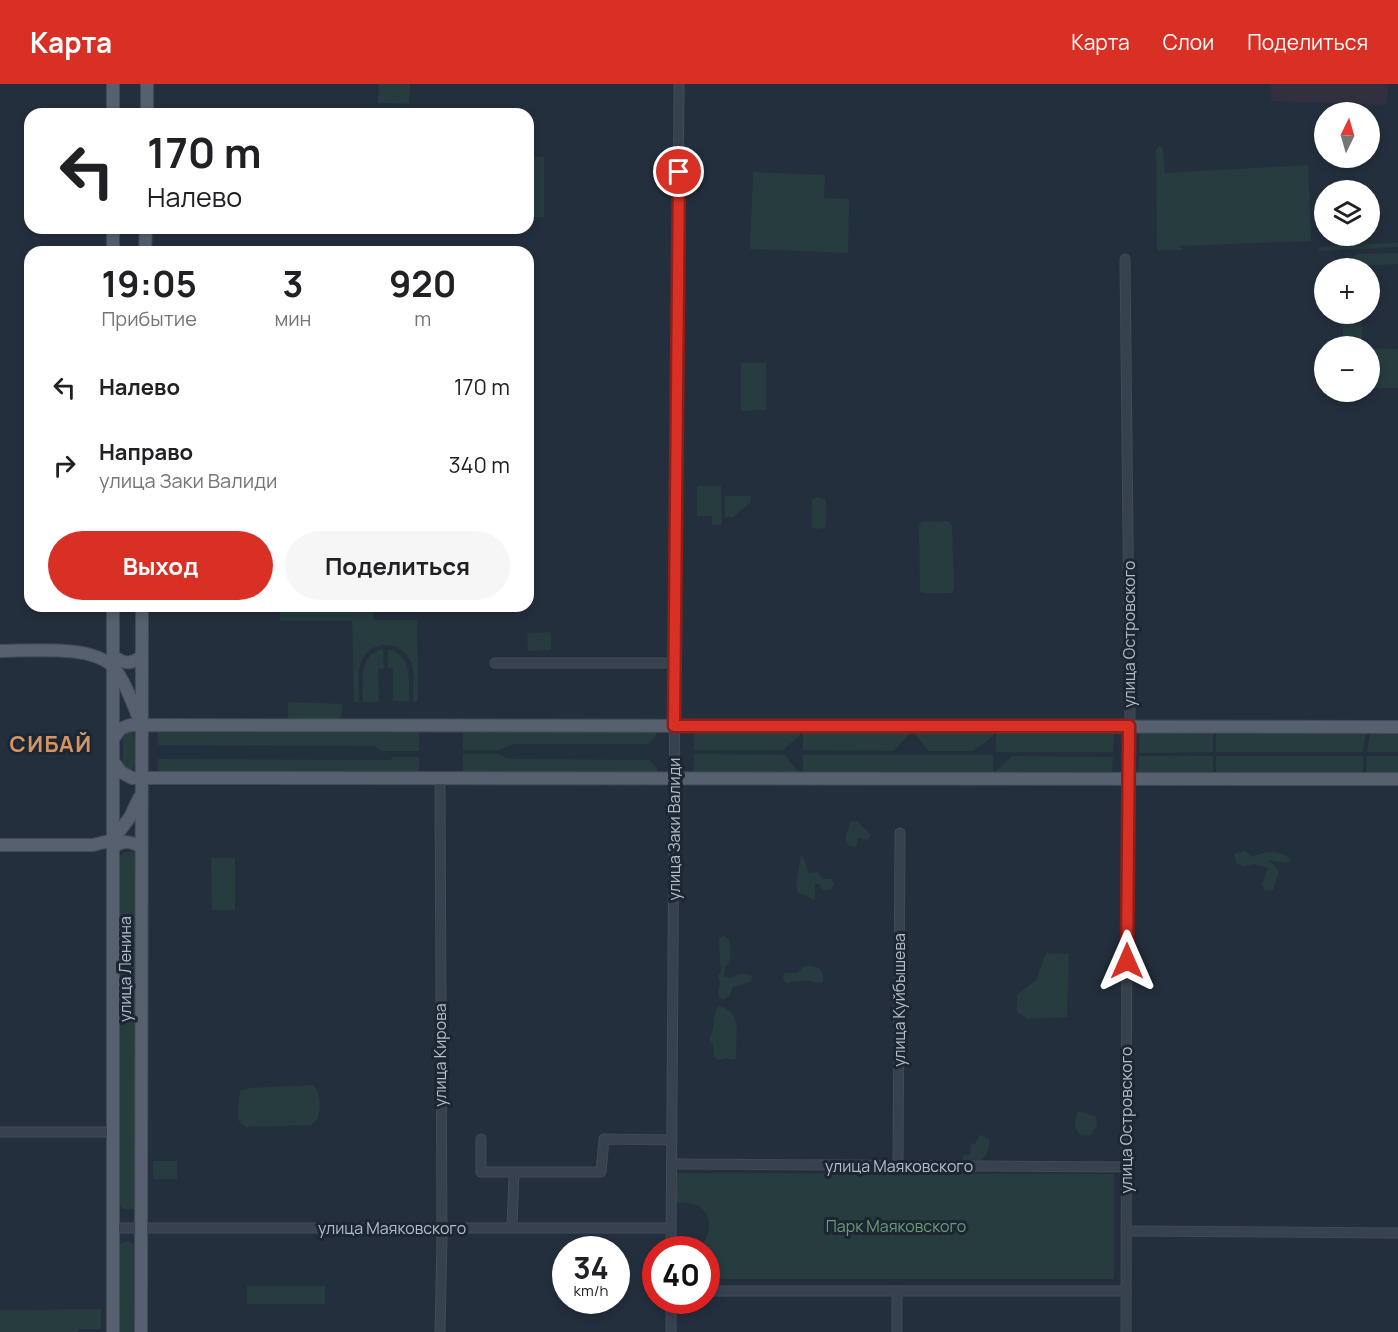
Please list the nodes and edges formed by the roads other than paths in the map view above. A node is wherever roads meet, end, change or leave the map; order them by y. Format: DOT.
graph roads {
  1 [pos="113,84"];
  2 [pos="147,84"];
  3 [pos="679,84"];
  4 [pos="113,108"];
  5 [pos="147,108"];
  6 [pos="1125,259"];
  7 [pos="113,612"];
  8 [pos="142,612"];
  9 [pos="0,651"];
  10 [pos="142,656"];
  11 [pos="113,661"];
  12 [pos="495,663"];
  13 [pos="674,663"];
  14 [pos="141,725"];
  15 [pos="674,726"];
  16 [pos="1129,726"];
  17 [pos="1398,727"];
  18 [pos="114,738"];
  19 [pos="113,761"];
  20 [pos="141,778"];
  21 [pos="440,778"];
  22 [pos="674,779"];
  23 [pos="1128,779"];
  24 [pos="1398,779"];
  25 [pos="900,833"];
  26 [pos="113,844"];
  27 [pos="0,845"];
  28 [pos="141,847"];
  29 [pos="0,1132"];
  30 [pos="113,1132"];
  31 [pos="481,1139"];
  32 [pos="672,1140"];
  33 [pos="672,1164"];
  34 [pos="898,1166"];
  35 [pos="1126,1167"];
  36 [pos="514,1172"];
  37 [pos="113,1228"];
  38 [pos="141,1228"];
  39 [pos="441,1228"];
  40 [pos="512,1228"];
  41 [pos="671,1228"];
  42 [pos="1126,1230"];
  43 [pos="1398,1233"];
  44 [pos="671,1236"];
  45 [pos="720,1291"];
  46 [pos="897,1291"];
  47 [pos="1126,1291"];
  48 [pos="671,1314"];
  49 [pos="113,1332"];
  50 [pos="141,1332"];
  51 [pos="440,1332"];
  52 [pos="671,1332"];
  53 [pos="897,1332"];
  54 [pos="1126,1332"];
  1 -- 4 [label="main road"];
  2 -- 5 [label="main road"];
  3 -- 13 [label="street, улица Заки Валиди"];
  6 -- 16 [label="street, улица Островского"];
  7 -- 11 [label="main road, улица Ленина"];
  8 -- 10 [label="main road, улица Ленина"];
  9 -- 11 [label="main road"];
  10 -- 11 [label="main road"];
  10 -- 14 [label="main road, улица Ленина"];
  11 -- 14 [label="main road"];
  11 -- 18 [label="main road, улица Ленина"];
  12 -- 13 [label="street"];
  13 -- 15 [label="street, улица Заки Валиди"];
  14 -- 15 [label="main road"];
  14 -- 18 [label="main road"];
  14 -- 20 [label="main road, улица Ленина"];
  15 -- 16 [label="main road"];
  15 -- 22 [label="street, улица Заки Валиди"];
  16 -- 17 [label="main road"];
  16 -- 23 [label="street, улица Островского"];
  18 -- 19 [label="main road, улица Ленина"];
  19 -- 20 [label="main road"];
  19 -- 26 [label="main road, улица Ленина"];
  20 -- 21 [label="main road"];
  20 -- 26 [label="main road"];
  20 -- 28 [label="main road, улица Ленина"];
  21 -- 22 [label="main road"];
  21 -- 39 [label="street, улица Кирова"];
  22 -- 23 [label="main road"];
  22 -- 32 [label="street, улица Заки Валиди"];
  23 -- 24 [label="main road"];
  23 -- 35 [label="street, улица Островского"];
  25 -- 34 [label="street, улица Куйбышева"];
  26 -- 27 [label="main road"];
  26 -- 28 [label="main road"];
  26 -- 30 [label="main road, улица Ленина"];
  28 -- 38 [label="main road, улица Ленина"];
  29 -- 30 [label="street"];
  30 -- 37 [label="main road, улица Ленина"];
  31 -- 36 [label="street"];
  32 -- 33 [label="street, улица Заки Валиди"];
  32 -- 36 [label="street"];
  33 -- 34 [label="street, улица Маяковского"];
  33 -- 41 [label="street, улица Заки Валиди"];
  34 -- 35 [label="street, улица Маяковского"];
  35 -- 42 [label="street, улица Островского"];
  36 -- 40 [label="street"];
  37 -- 38 [label="street, улица Маяковского"];
  37 -- 49 [label="main road, улица Ленина"];
  38 -- 39 [label="street, улица Маяковского"];
  38 -- 50 [label="main road, улица Ленина"];
  39 -- 40 [label="street, улица Маяковского"];
  39 -- 51 [label="street, улица Кирова"];
  40 -- 41 [label="street, улица Маяковского"];
  41 -- 44 [label="street, улица Заки Валиди"];
  42 -- 43 [label="street"];
  42 -- 47 [label="street, улица Островского"];
  45 -- 46 [label="street"];
  46 -- 47 [label="street"];
  46 -- 53 [label="street"];
  47 -- 54 [label="street, улица Островского"];
  48 -- 52 [label="street"];
}
